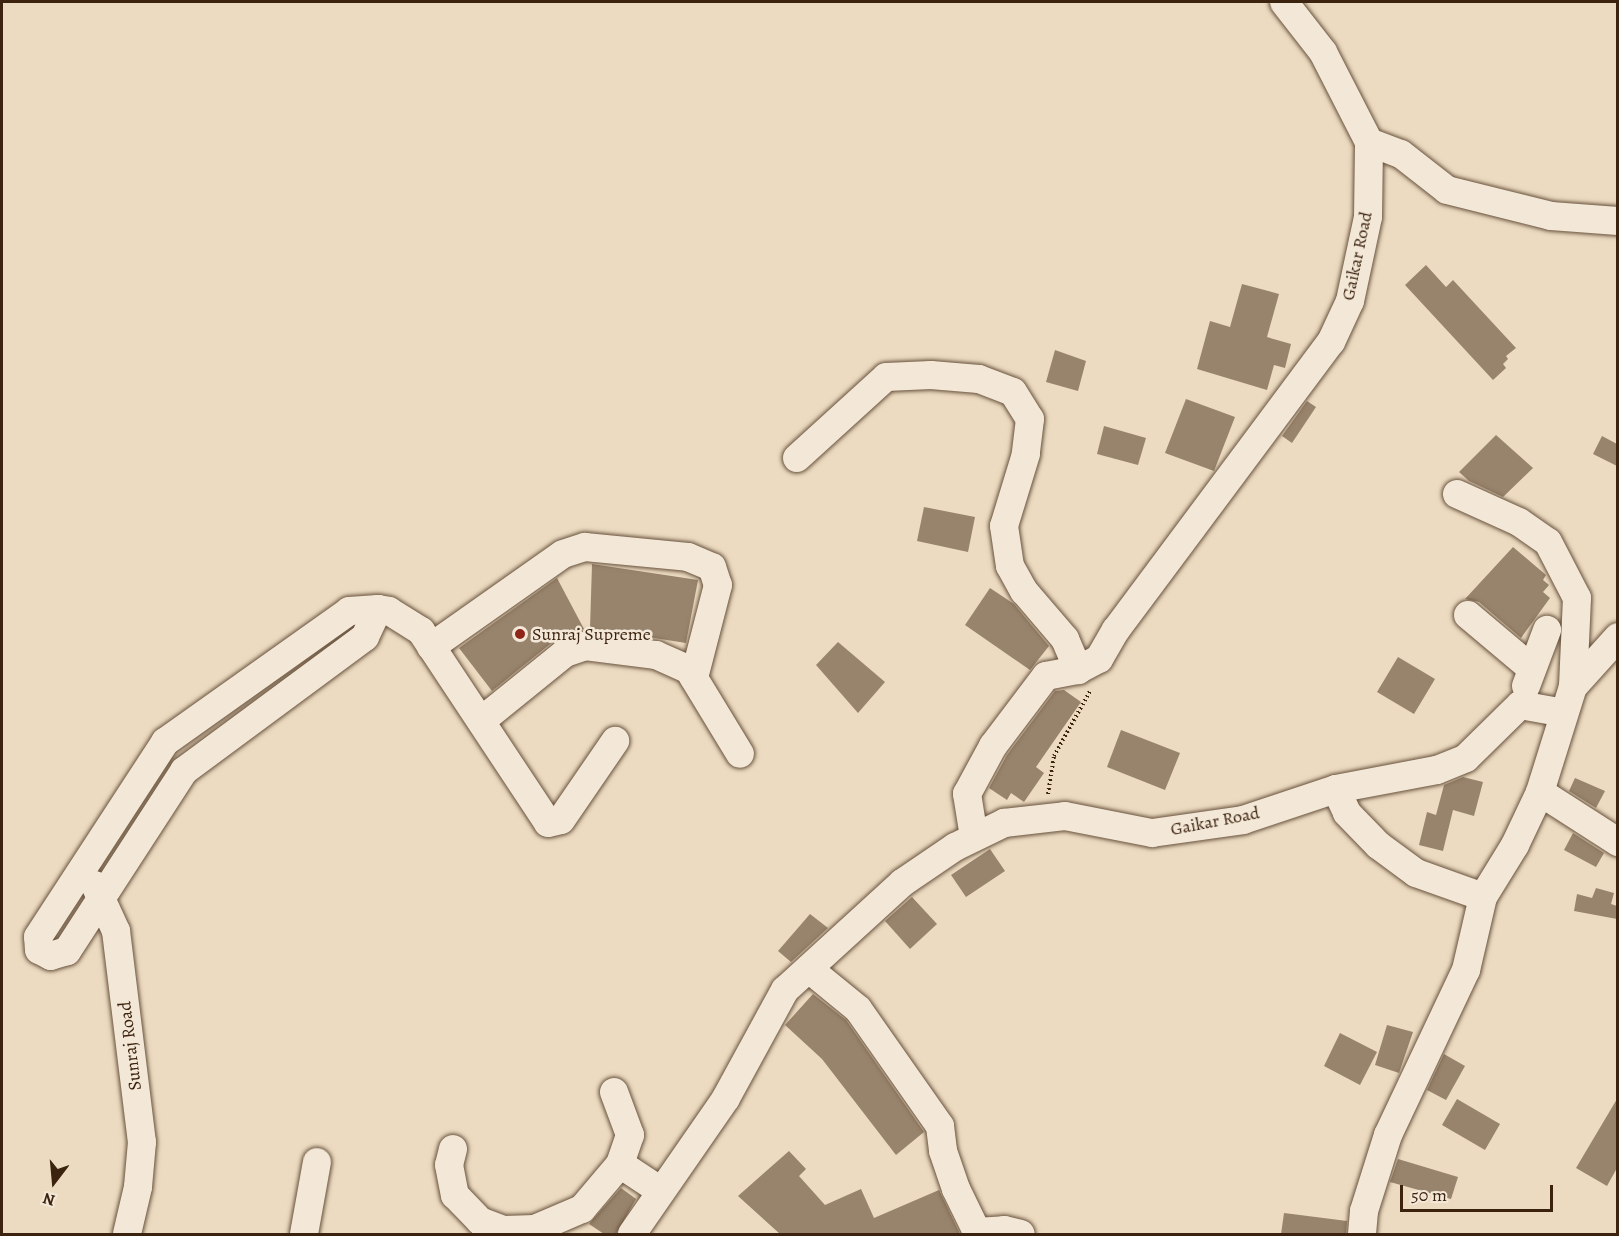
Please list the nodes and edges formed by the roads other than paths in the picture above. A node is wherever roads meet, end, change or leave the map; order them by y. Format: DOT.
graph roads {
  1 [pos="1284,2"];
  2 [pos="1369,142"];
  3 [pos="1617,221"];
  4 [pos="797,458"];
  5 [pos="1457,494"];
  6 [pos="378,609"];
  7 [pos="1468,615"];
  8 [pos="1547,630"];
  9 [pos="1617,637"];
  10 [pos="431,647"];
  11 [pos="1088,665"];
  12 [pos="1531,668"];
  13 [pos="694,678"];
  14 [pos="1573,687"];
  15 [pos="1520,705"];
  16 [pos="1564,713"];
  17 [pos="481,721"];
  18 [pos="187,725"];
  19 [pos="615,741"];
  20 [pos="207,752"];
  21 [pos="740,754"];
  22 [pos="149,765"];
  23 [pos="175,782"];
  24 [pos="1336,789"];
  25 [pos="1540,792"];
  26 [pos="974,837"];
  27 [pos="1617,842"];
  28 [pos="85,864"];
  29 [pos="102,897"];
  30 [pos="1483,897"];
  31 [pos="809,969"];
  32 [pos="614,1092"];
  33 [pos="453,1149"];
  34 [pos="317,1162"];
  35 [pos="620,1164"];
  36 [pos="661,1191"];
  37 [pos="127,1234"];
  38 [pos="303,1234"];
  39 [pos="632,1234"];
  40 [pos="1021,1234"];
  41 [pos="1362,1234"];
  1 -- 2 [label="street"];
  2 -- 3 [label="street"];
  2 -- 11 [label="street, Gaikar Road"];
  4 -- 11 [label="street"];
  5 -- 14 [label="street"];
  6 -- 10 [label="street"];
  6 -- 18 [label="street"];
  6 -- 20 [label="street"];
  7 -- 12 [label="street"];
  8 -- 12 [label="street"];
  9 -- 14 [label="street"];
  10 -- 13 [label="street"];
  10 -- 17 [label="street"];
  11 -- 26 [label="street"];
  12 -- 15 [label="street"];
  13 -- 17 [label="street"];
  13 -- 21 [label="street"];
  14 -- 16 [label="street"];
  15 -- 16 [label="street"];
  15 -- 24 [label="street, Gaikar Road"];
  16 -- 25 [label="street"];
  17 -- 19 [label="street"];
  18 -- 20 [label="street"];
  18 -- 22 [label="street"];
  20 -- 23 [label="street"];
  22 -- 23 [label="street"];
  22 -- 28 [label="street"];
  23 -- 29 [label="street"];
  24 -- 26 [label="street, Gaikar Road"];
  24 -- 30 [label="street"];
  25 -- 27 [label="street"];
  25 -- 30 [label="street"];
  26 -- 31 [label="street, Gaikar Road"];
  28 -- 29 [label="street, Sunraj Road"];
  28 -- 29 [label="street"];
  29 -- 37 [label="street, Sunraj Road"];
  30 -- 41 [label="street"];
  31 -- 36 [label="street, Gaikar Road"];
  31 -- 40 [label="street"];
  32 -- 35 [label="street"];
  33 -- 35 [label="street"];
  34 -- 38 [label="street"];
  35 -- 36 [label="street"];
  36 -- 39 [label="street, Gaikar Road"];
}
